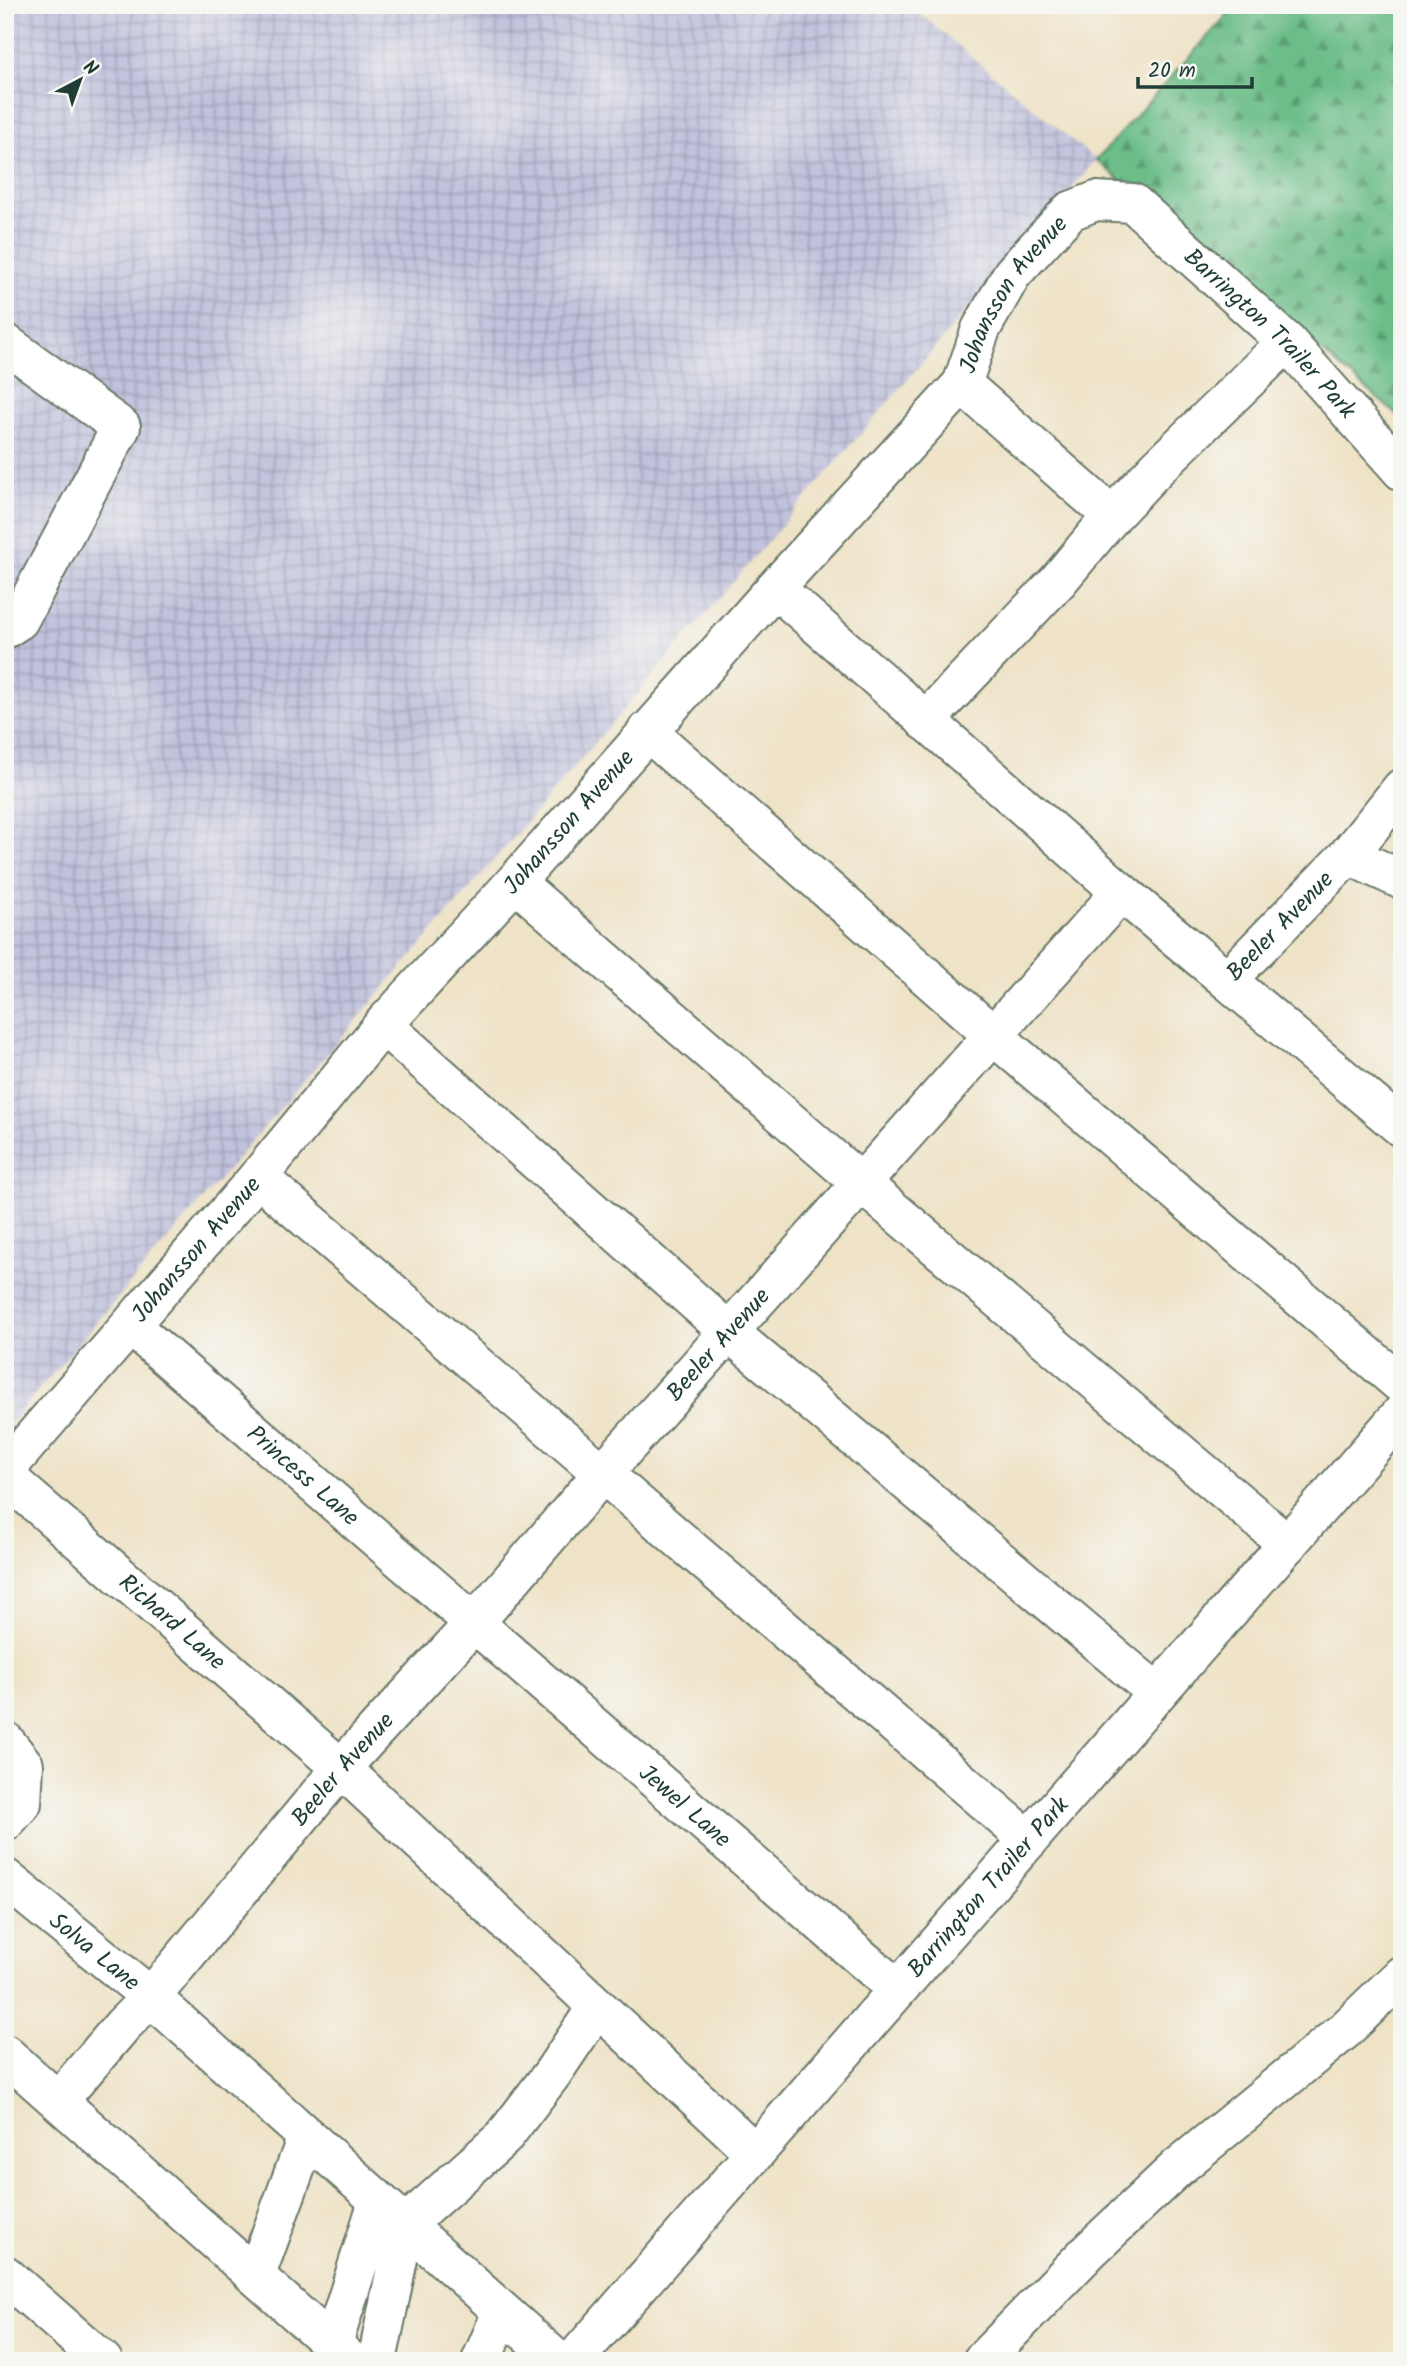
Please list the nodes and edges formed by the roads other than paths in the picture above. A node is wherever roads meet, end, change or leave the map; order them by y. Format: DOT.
graph roads {
  1 [pos="1133,203"];
  2 [pos="1287,342"];
  3 [pos="5,343"];
  4 [pos="962,384"];
  5 [pos="1402,471"];
  6 [pos="1112,516"];
  7 [pos="775,589"];
  8 [pos="5,629"];
  9 [pos="925,721"];
  10 [pos="647,730"];
  11 [pos="1402,788"];
  12 [pos="1348,855"];
  13 [pos="1402,880"];
  14 [pos="515,881"];
  15 [pos="1121,892"];
  16 [pos="1227,980"];
  17 [pos="383,1025"];
  18 [pos="994,1036"];
  19 [pos="1402,1128"];
  20 [pos="258,1177"];
  21 [pos="862,1184"];
  22 [pos="131,1326"];
  23 [pos="729,1332"];
  24 [pos="1402,1385"];
  25 [pos="1402,1413"];
  26 [pos="5,1470"];
  27 [pos="603,1473"];
  28 [pos="5,1476"];
  29 [pos="1288,1545"];
  30 [pos="475,1622"];
  31 [pos="1156,1692"];
  32 [pos="5,1741"];
  33 [pos="341,1768"];
  34 [pos="5,1822"];
  35 [pos="1029,1840"];
  36 [pos="10,1893"];
  37 [pos="1402,1975"];
  38 [pos="897,1989"];
  39 [pos="151,1997"];
  40 [pos="597,2007"];
  41 [pos="5,2054"];
  42 [pos="58,2100"];
  43 [pos="307,2137"];
  44 [pos="754,2152"];
  45 [pos="391,2213"];
  46 [pos="253,2274"];
  47 [pos="5,2275"];
  48 [pos="502,2312"];
  49 [pos="341,2352"];
  50 [pos="103,2361"];
  51 [pos="377,2361"];
  52 [pos="481,2361"];
  53 [pos="558,2361"];
  54 [pos="573,2361"];
  55 [pos="982,2361"];
  1 -- 2 [label="street, Barrington Trailer Park"];
  1 -- 4 [label="street, Johansson Avenue"];
  2 -- 5 [label="street, Barrington Trailer Park"];
  2 -- 6 [label="street"];
  3 -- 8 [label="street"];
  4 -- 6 [label="street"];
  4 -- 7 [label="street, Johansson Avenue"];
  6 -- 9 [label="street"];
  7 -- 9 [label="street"];
  7 -- 10 [label="street, Johansson Avenue"];
  9 -- 15 [label="street"];
  10 -- 14 [label="street, Johansson Avenue"];
  10 -- 18 [label="street"];
  11 -- 12 [label="street, Beeler Avenue"];
  12 -- 13 [label="street"];
  12 -- 16 [label="street, Beeler Avenue"];
  14 -- 17 [label="street, Johansson Avenue"];
  14 -- 21 [label="street"];
  15 -- 16 [label="street, Beeler Avenue"];
  15 -- 18 [label="street, Beeler Avenue"];
  16 -- 19 [label="street"];
  17 -- 20 [label="street, Johansson Avenue"];
  17 -- 23 [label="street"];
  18 -- 21 [label="street, Beeler Avenue"];
  18 -- 24 [label="street"];
  20 -- 22 [label="street, Johansson Avenue"];
  20 -- 27 [label="street"];
  21 -- 23 [label="street, Beeler Avenue"];
  21 -- 29 [label="street"];
  22 -- 26 [label="street, Johansson Avenue"];
  22 -- 30 [label="street, Princess Lane"];
  23 -- 27 [label="street, Beeler Avenue"];
  23 -- 31 [label="street"];
  25 -- 29 [label="street, Barrington Trailer Park"];
  27 -- 30 [label="street, Beeler Avenue"];
  27 -- 35 [label="street"];
  28 -- 33 [label="street, Richard Lane"];
  29 -- 31 [label="street, Barrington Trailer Park"];
  30 -- 33 [label="street, Beeler Avenue"];
  30 -- 38 [label="street, Jewel Lane"];
  31 -- 35 [label="street, Barrington Trailer Park"];
  32 -- 34 [label="street"];
  33 -- 39 [label="street, Beeler Avenue"];
  33 -- 40 [label="street, Richard Lane"];
  35 -- 38 [label="street, Barrington Trailer Park"];
  36 -- 39 [label="street, Solva Lane"];
  37 -- 55 [label="street"];
  38 -- 44 [label="street, Barrington Trailer Park"];
  39 -- 42 [label="street, Beeler Avenue"];
  39 -- 43 [label="street, Solva Lane"];
  40 -- 44 [label="street, Richard Lane"];
  40 -- 45 [label="street"];
  41 -- 42 [label="street"];
  42 -- 46 [label="street"];
  43 -- 45 [label="street, Solva Lane"];
  43 -- 46 [label="street"];
  44 -- 54 [label="street, Barrington Trailer Park"];
  45 -- 48 [label="street, Solva Lane"];
  45 -- 49 [label="street"];
  45 -- 51 [label="street"];
  46 -- 49 [label="street"];
  47 -- 50 [label="street"];
  48 -- 52 [label="street"];
  48 -- 53 [label="street, Solva Lane"];
}
